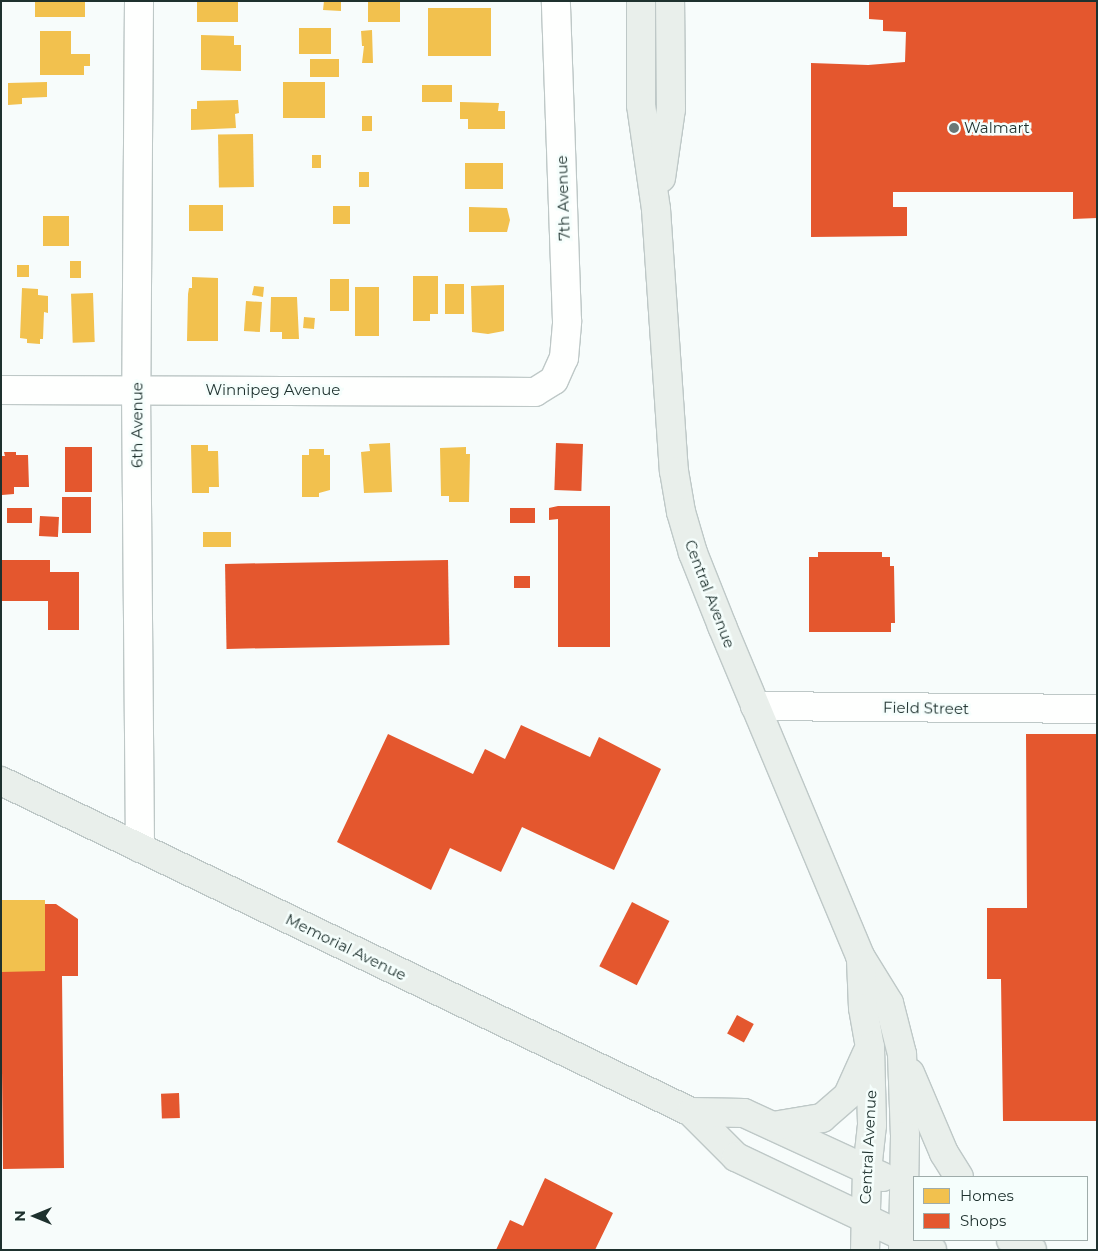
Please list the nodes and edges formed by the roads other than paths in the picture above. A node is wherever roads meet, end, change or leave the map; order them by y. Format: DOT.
graph roads {
  1 [pos="139,1"];
  2 [pos="556,1"];
  3 [pos="641,1"];
  4 [pos="670,1"];
  5 [pos="656,210"];
  6 [pos="543,387"];
  7 [pos="136,389"];
  8 [pos="1,390"];
  9 [pos="755,706"];
  10 [pos="1097,709"];
  11 [pos="1,780"];
  12 [pos="140,848"];
  13 [pos="860,956"];
  14 [pos="870,1047"];
  15 [pos="902,1054"];
  16 [pos="691,1112"];
  17 [pos="772,1126"];
  18 [pos="866,1170"];
  19 [pos="958,1176"];
  20 [pos="909,1190"];
  21 [pos="864,1218"];
  22 [pos="1013,1241"];
  23 [pos="1022,1241"];
  24 [pos="903,1243"];
  25 [pos="865,1250"];
  26 [pos="932,1250"];
  27 [pos="1033,1250"];
  1 -- 7 [label="street, 6th Avenue"];
  2 -- 6 [label="street, 7th Avenue"];
  3 -- 5 [label="main road, Central Avenue"];
  4 -- 5 [label="main road, Central Avenue"];
  5 -- 9 [label="main road, Central Avenue"];
  6 -- 7 [label="street, Winnipeg Avenue"];
  7 -- 8 [label="street, Winnipeg Avenue"];
  7 -- 12 [label="street, 6th Avenue"];
  9 -- 10 [label="street, Field Street"];
  9 -- 13 [label="main road, Central Avenue"];
  11 -- 12 [label="main road, Memorial Avenue"];
  12 -- 16 [label="main road, Memorial Avenue"];
  13 -- 14 [label="main road, Central Avenue"];
  13 -- 15 [label="main road, Central Avenue"];
  14 -- 17 [label="main road"];
  14 -- 18 [label="main road, Central Avenue"];
  15 -- 19 [label="main road"];
  15 -- 20 [label="main road, Central Avenue"];
  16 -- 17 [label="main road, Memorial Avenue"];
  16 -- 21 [label="main road, Memorial Avenue"];
  17 -- 18 [label="main road, Memorial Avenue"];
  18 -- 20 [label="main road, Memorial Avenue"];
  18 -- 21 [label="main road, Central Avenue"];
  20 -- 24 [label="main road, Central Avenue"];
  21 -- 24 [label="main road, Memorial Avenue"];
  21 -- 25 [label="main road, Central Avenue"];
  22 -- 27 [label="main road"];
  23 -- 27 [label="main road"];
  24 -- 26 [label="main road, Memorial Avenue"];
}
